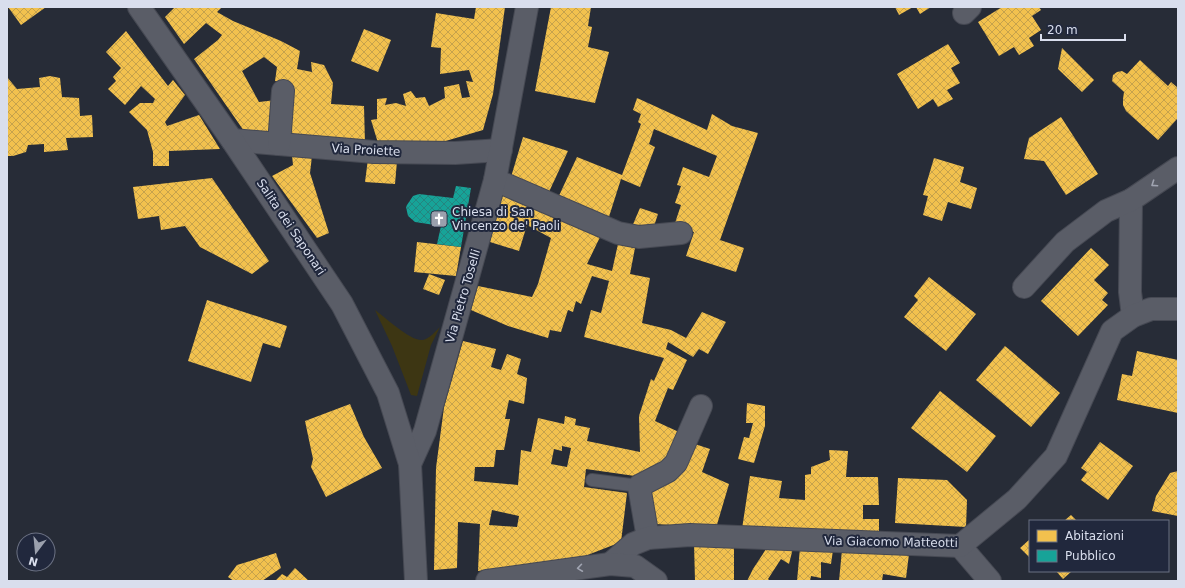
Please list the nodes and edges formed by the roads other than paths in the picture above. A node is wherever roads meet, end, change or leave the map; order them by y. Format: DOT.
graph roads {
  1 [pos="138,7"];
  2 [pos="528,7"];
  3 [pos="283,91"];
  4 [pos="232,140"];
  5 [pos="279,144"];
  6 [pos="501,150"];
  7 [pos="1178,168"];
  8 [pos="495,180"];
  9 [pos="1131,200"];
  10 [pos="681,233"];
  11 [pos="1024,287"];
  12 [pos="1178,309"];
  13 [pos="1133,316"];
  14 [pos="701,406"];
  15 [pos="410,464"];
  16 [pos="592,480"];
  17 [pos="639,486"];
  18 [pos="648,538"];
  19 [pos="960,546"];
  20 [pos="610,564"];
  21 [pos="416,581"];
  22 [pos="487,581"];
  23 [pos="656,581"];
  24 [pos="990,581"];
  1 -- 4 [label="street, Salita dei Saponari"];
  2 -- 6 [label="street, Via Pietro Toselli"];
  3 -- 5 [label="street"];
  4 -- 5 [label="street, Via Proiette"];
  4 -- 15 [label="street, Salita dei Saponari"];
  5 -- 6 [label="street, Via Proiette"];
  6 -- 8 [label="street, Via Pietro Toselli"];
  7 -- 9 [label="street, one-way"];
  8 -- 10 [label="street"];
  8 -- 15 [label="street, Via Pietro Toselli"];
  9 -- 11 [label="street"];
  9 -- 13 [label="street"];
  12 -- 13 [label="street, Via Giacomo Matteotti"];
  13 -- 19 [label="street, Via Giacomo Matteotti"];
  14 -- 17 [label="street"];
  15 -- 21 [label="street"];
  16 -- 17 [label="lane"];
  17 -- 18 [label="street"];
  18 -- 19 [label="street, Via Giacomo Matteotti"];
  18 -- 20 [label="street, Via Giacomo Matteotti"];
  19 -- 24 [label="street"];
  20 -- 22 [label="street, one-way"];
  20 -- 23 [label="street"];
}
